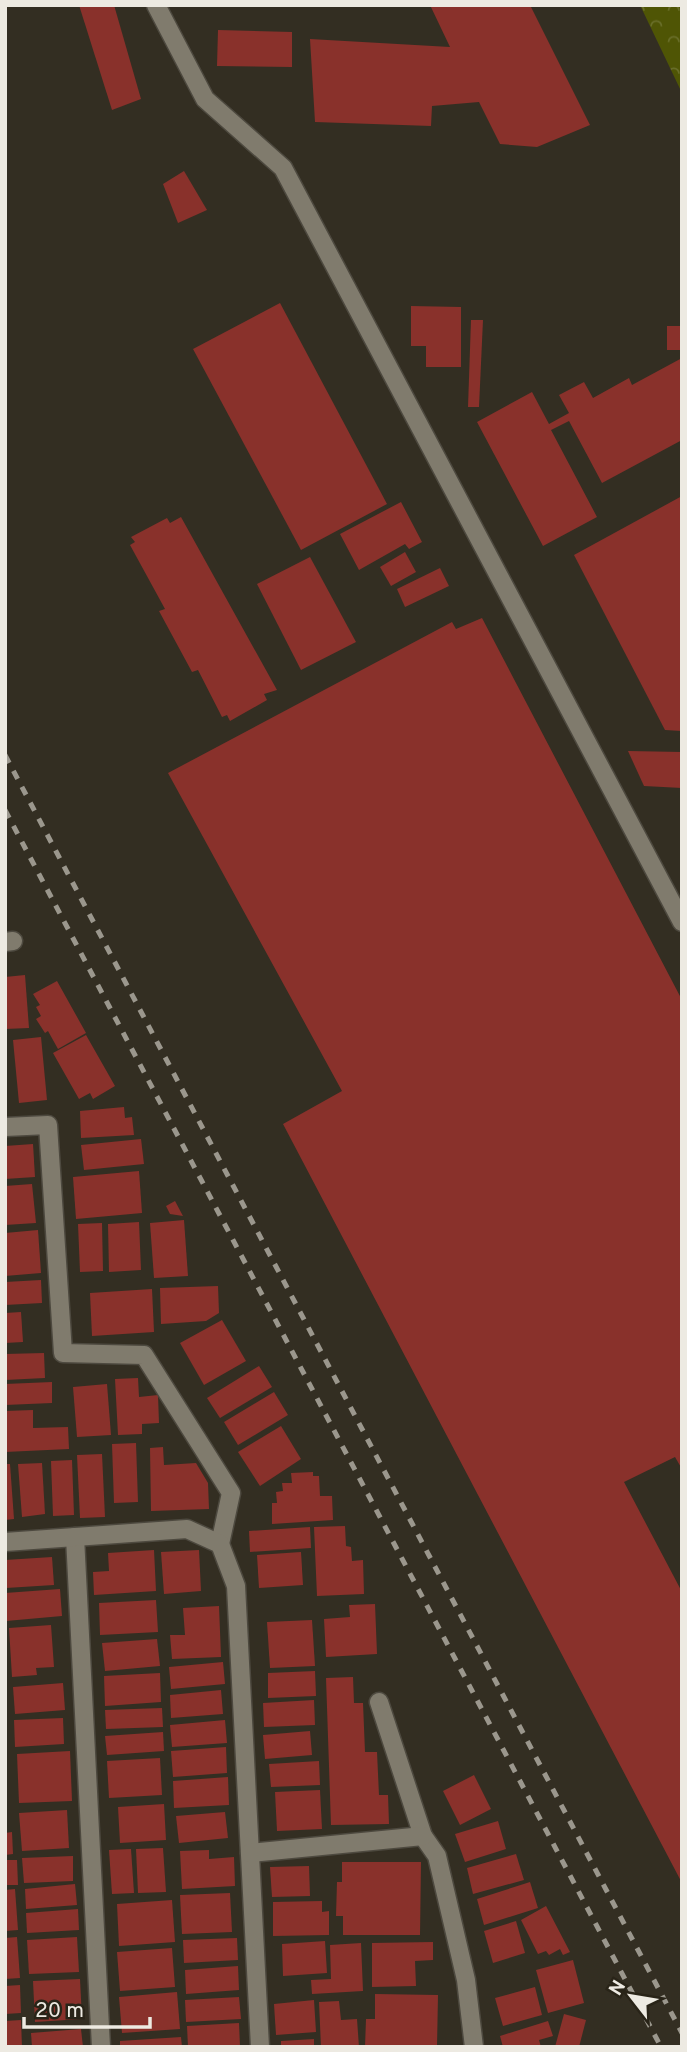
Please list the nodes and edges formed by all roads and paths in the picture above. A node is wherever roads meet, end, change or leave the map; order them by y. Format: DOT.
graph roads {
  1 [pos="156,5"];
  2 [pos="682,922"];
  3 [pos="5,1127"];
  4 [pos="75,1538"];
  5 [pos="5,1542"];
  6 [pos="220,1544"];
  7 [pos="379,1702"];
  8 [pos="423,1836"];
  9 [pos="250,1853"];
  10 [pos="101,2047"];
  11 [pos="260,2047"];
  12 [pos="474,2047"];
  1 -- 2 [label="street"];
  3 -- 6 [label="street"];
  4 -- 5 [label="street"];
  4 -- 6 [label="street"];
  4 -- 10 [label="street"];
  6 -- 9 [label="street"];
  7 -- 8 [label="street"];
  8 -- 9 [label="street"];
  8 -- 12 [label="street"];
  9 -- 11 [label="street"];
}
